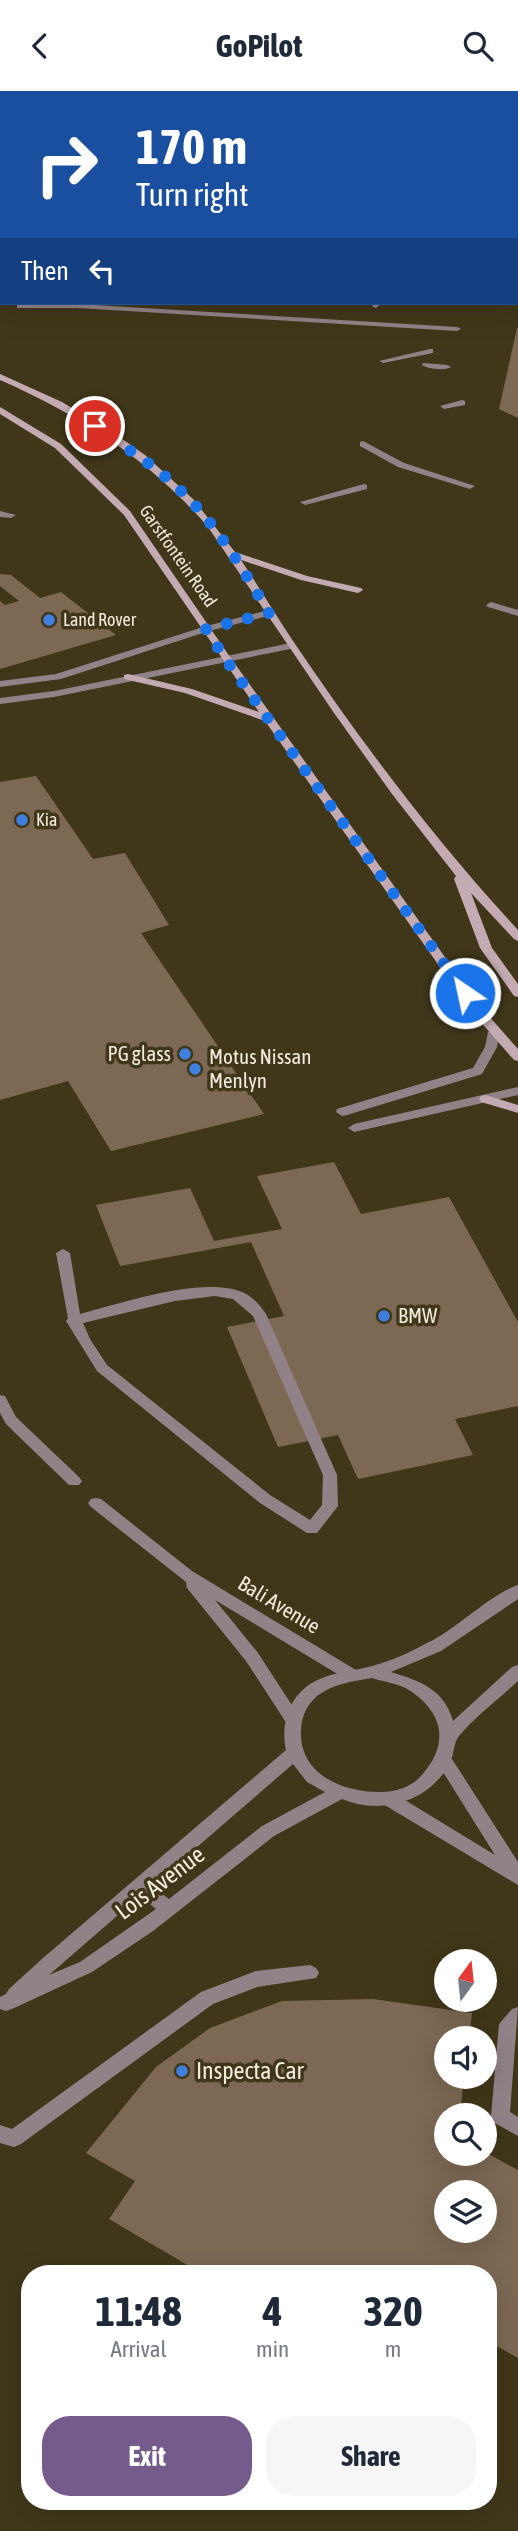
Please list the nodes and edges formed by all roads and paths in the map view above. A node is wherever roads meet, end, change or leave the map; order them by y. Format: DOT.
graph roads {
  1 [pos="20,306"];
  2 [pos="457,329"];
  3 [pos="430,351"];
  4 [pos="383,361"];
  5 [pos="426,365"];
  6 [pos="447,367"];
  7 [pos="0,377"];
  8 [pos="462,403"];
  9 [pos="444,406"];
  10 [pos="0,410"];
  11 [pos="363,444"];
  12 [pos="470,486"];
  13 [pos="364,487"];
  14 [pos="305,502"];
  15 [pos="0,514"];
  16 [pos="11,515"];
  17 [pos="233,554"];
  18 [pos="358,590"];
  19 [pos="491,605"];
  20 [pos="269,613"];
  21 [pos="518,613"];
  22 [pos="206,629"];
  23 [pos="291,646"];
  24 [pos="226,660"];
  25 [pos="128,677"];
  26 [pos="0,684"];
  27 [pos="0,701"];
  28 [pos="269,720"];
  29 [pos="457,871"];
  30 [pos="518,937"];
  31 [pos="518,993"];
  32 [pos="494,1032"];
  33 [pos="518,1058"];
  34 [pos="518,1091"];
  35 [pos="485,1099"];
  36 [pos="518,1109"];
  37 [pos="342,1112"];
  38 [pos="354,1128"];
  39 [pos="63,1252"];
  40 [pos="73,1321"];
  41 [pos="0,1400"];
  42 [pos="5,1422"];
  43 [pos="74,1481"];
  44 [pos="96,1503"];
  45 [pos="518,1591"];
  46 [pos="214,1600"];
  47 [pos="518,1671"];
  48 [pos="372,1672"];
  49 [pos="350,1674"];
  50 [pos="293,1719"];
  51 [pos="453,1731"];
  52 [pos="295,1752"];
  53 [pos="446,1764"];
  54 [pos="338,1793"];
  55 [pos="389,1799"];
  56 [pos="518,1877"];
  57 [pos="141,1887"];
  58 [pos="169,1909"];
  59 [pos="310,1973"];
  60 [pos="3,2005"];
  61 [pos="518,2015"];
  62 [pos="518,2127"];
  63 [pos="0,2134"];
  1 -- 2 [label="street"];
  3 -- 4 [label="street"];
  5 -- 6 [label="street"];
  7 -- 17 [label="main road, Garstfontein Road"];
  8 -- 9 [label="street"];
  10 -- 22 [label="main road, Garstfontein Road"];
  11 -- 12 [label="street"];
  13 -- 14 [label="street"];
  15 -- 16 [label="street"];
  17 -- 18 [label="main road"];
  17 -- 20 [label="main road, Garstfontein Road"];
  19 -- 21 [label="street"];
  20 -- 22 [label="street"];
  20 -- 23 [label="main road, Garstfontein Road"];
  22 -- 24 [label="main road, Garstfontein Road"];
  22 -- 26 [label="street"];
  23 -- 24 [label="street"];
  23 -- 29 [label="main road, Garstfontein Road"];
  24 -- 25 [label="street"];
  24 -- 28 [label="main road, Garstfontein Road"];
  25 -- 27 [label="street"];
  25 -- 28 [label="main road"];
  28 -- 32 [label="main road, Garstfontein Road"];
  29 -- 30 [label="main road, Garstfontein Road"];
  29 -- 31 [label="main road"];
  32 -- 33 [label="main road, Garstfontein Road"];
  32 -- 37 [label="street"];
  34 -- 35 [label="street"];
  35 -- 36 [label="main road"];
  35 -- 38 [label="street"];
  39 -- 40 [label="street"];
  40 -- 40 [label="street"];
  41 -- 42 [label="street"];
  42 -- 43 [label="street"];
  44 -- 46 [label="street, Bali Avenue"];
  45 -- 48 [label="street"];
  46 -- 49 [label="street, Bali Avenue"];
  46 -- 50 [label="street, Bali Avenue"];
  47 -- 51 [label="street"];
  48 -- 49 [label="street"];
  48 -- 51 [label="street"];
  49 -- 50 [label="street"];
  50 -- 52 [label="street"];
  51 -- 53 [label="street"];
  52 -- 54 [label="street"];
  52 -- 57 [label="street, Lois Avenue"];
  53 -- 55 [label="street"];
  53 -- 56 [label="street"];
  54 -- 55 [label="street"];
  54 -- 58 [label="street, Lois Avenue"];
  55 -- 56 [label="street"];
  57 -- 58 [label="street"];
  57 -- 60 [label="street, Lois Avenue"];
  58 -- 60 [label="street, Lois Avenue"];
  59 -- 63 [label="street"];
  61 -- 62 [label="street"];
}
